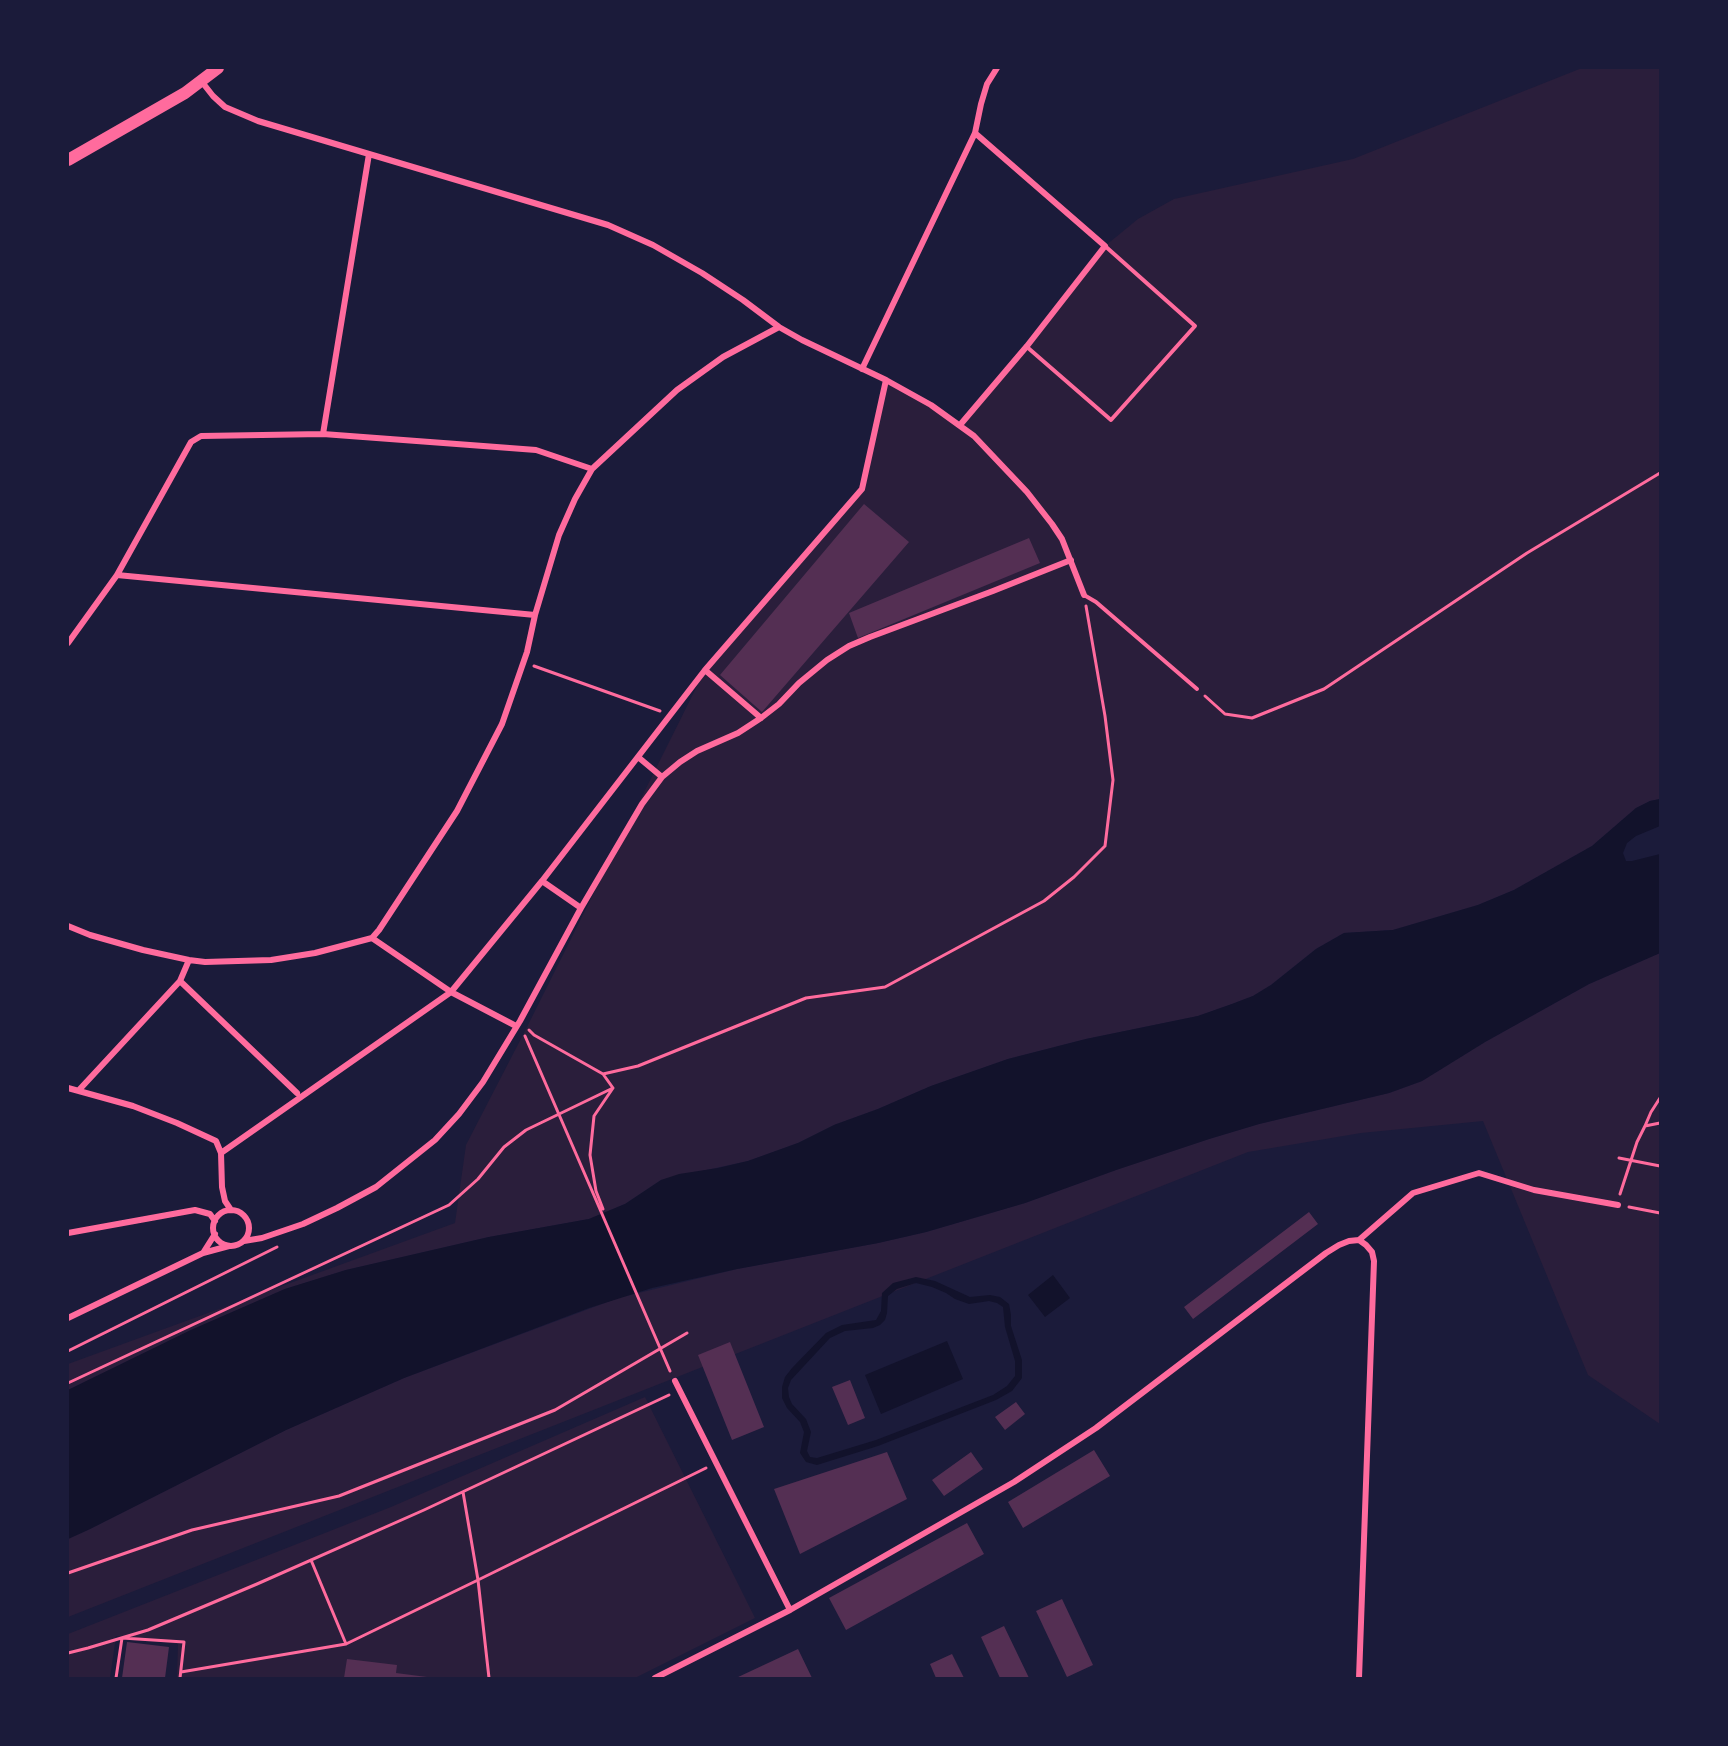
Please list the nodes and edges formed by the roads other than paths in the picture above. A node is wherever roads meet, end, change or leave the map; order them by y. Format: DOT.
graph roads {
  1 [pos="218,68"];
  2 [pos="997,68"];
  3 [pos="202,82"];
  4 [pos="975,133"];
  5 [pos="369,154"];
  6 [pos="68,160"];
  7 [pos="1104,246"];
  8 [pos="779,327"];
  9 [pos="1027,346"];
  10 [pos="862,369"];
  11 [pos="886,380"];
  12 [pos="960,425"];
  13 [pos="323,434"];
  14 [pos="592,469"];
  15 [pos="1071,560"];
  16 [pos="117,575"];
  17 [pos="1084,595"];
  18 [pos="535,615"];
  19 [pos="68,643"];
  20 [pos="705,670"];
  21 [pos="1197,689"];
  22 [pos="761,718"];
  23 [pos="638,757"];
  24 [pos="662,777"];
  25 [pos="542,881"];
  26 [pos="581,908"];
  27 [pos="68,926"];
  28 [pos="372,938"];
  29 [pos="189,960"];
  30 [pos="180,981"];
  31 [pos="451,992"];
  32 [pos="519,1028"];
  33 [pos="68,1088"];
  34 [pos="79,1090"];
  35 [pos="297,1093"];
  36 [pos="221,1153"];
  37 [pos="1618,1205"];
  38 [pos="231,1210"];
  39 [pos="215,1221"];
  40 [pos="68,1233"];
  41 [pos="215,1234"];
  42 [pos="1359,1240"];
  43 [pos="244,1241"];
  44 [pos="230,1246"];
  45 [pos="203,1253"];
  46 [pos="68,1318"];
  47 [pos="675,1382"];
  48 [pos="790,1610"];
  49 [pos="666,1676"];
  50 [pos="655,1678"];
  51 [pos="1359,1678"];
  1 -- 3 [label="main road"];
  2 -- 4 [label="street"];
  3 -- 5 [label="street"];
  3 -- 6 [label="main road"];
  4 -- 7 [label="street"];
  4 -- 10 [label="street"];
  5 -- 8 [label="street"];
  5 -- 13 [label="street"];
  7 -- 9 [label="street"];
  7 -- 9 [label="lane"];
  8 -- 10 [label="street"];
  8 -- 14 [label="street"];
  9 -- 12 [label="street"];
  10 -- 11 [label="street"];
  11 -- 12 [label="street"];
  11 -- 20 [label="street"];
  12 -- 15 [label="street"];
  13 -- 14 [label="street"];
  13 -- 16 [label="street"];
  14 -- 18 [label="street"];
  15 -- 17 [label="street"];
  15 -- 22 [label="street"];
  16 -- 18 [label="street"];
  16 -- 19 [label="street"];
  17 -- 21 [label="lane"];
  18 -- 28 [label="street"];
  20 -- 22 [label="street"];
  20 -- 23 [label="street"];
  22 -- 24 [label="street"];
  23 -- 24 [label="street"];
  23 -- 25 [label="street"];
  24 -- 26 [label="street"];
  25 -- 26 [label="street"];
  25 -- 31 [label="street"];
  26 -- 32 [label="street"];
  27 -- 29 [label="street"];
  28 -- 29 [label="street"];
  28 -- 31 [label="street"];
  29 -- 30 [label="street"];
  30 -- 34 [label="street"];
  30 -- 35 [label="street"];
  31 -- 32 [label="street"];
  31 -- 36 [label="street"];
  32 -- 43 [label="street"];
  33 -- 34 [label="street"];
  34 -- 36 [label="street"];
  36 -- 38 [label="street"];
  37 -- 42 [label="street"];
  38 -- 39 [label="street"];
  38 -- 43 [label="street"];
  39 -- 40 [label="street"];
  39 -- 41 [label="street"];
  41 -- 44 [label="street"];
  41 -- 45 [label="street"];
  42 -- 48 [label="street"];
  42 -- 51 [label="street"];
  43 -- 44 [label="street"];
  44 -- 45 [label="street"];
  45 -- 46 [label="street"];
  47 -- 48 [label="street"];
  48 -- 49 [label="street"];
  49 -- 50 [label="street"];
}
